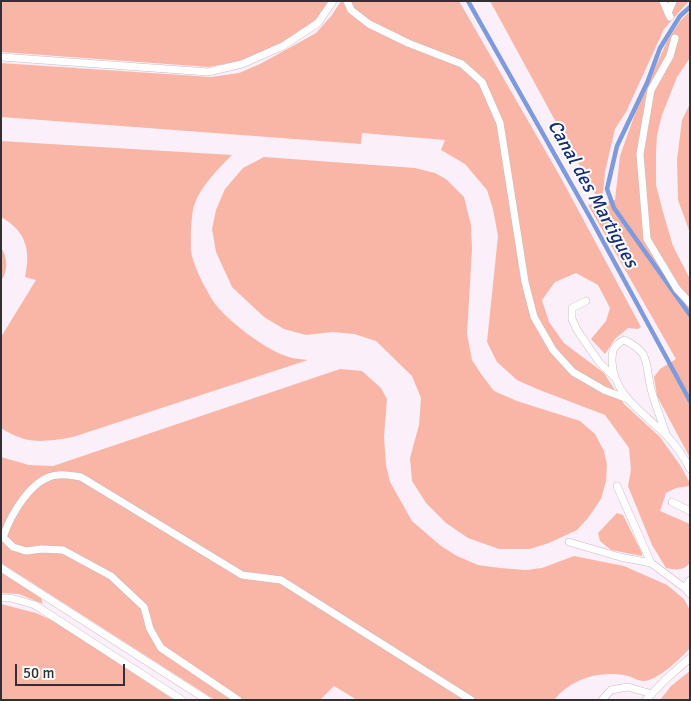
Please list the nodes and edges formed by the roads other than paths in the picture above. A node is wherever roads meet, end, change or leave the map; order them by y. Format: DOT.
graph roads {
  1 [pos="333,1"];
  2 [pos="347,1"];
  3 [pos="663,1"];
  4 [pos="673,1"];
  5 [pos="676,38"];
  6 [pos="1,57"];
  7 [pos="586,301"];
  8 [pos="690,303"];
  9 [pos="616,379"];
  10 [pos="628,399"];
  11 [pos="666,434"];
  12 [pos="690,469"];
  13 [pos="617,486"];
  14 [pos="672,502"];
  15 [pos="690,511"];
  16 [pos="569,542"];
  17 [pos="651,562"];
  18 [pos="1,568"];
  19 [pos="690,580"];
  20 [pos="685,587"];
  21 [pos="690,594"];
  22 [pos="1,598"];
  23 [pos="690,658"];
  24 [pos="652,694"];
  25 [pos="182,700"];
  26 [pos="207,700"];
  27 [pos="238,700"];
  28 [pos="471,700"];
  29 [pos="602,700"];
  30 [pos="646,700"];
  1 -- 6 [label="lane"];
  2 -- 10 [label="lane"];
  3 -- 4 [label="lane"];
  5 -- 8 [label="lane"];
  7 -- 9 [label="lane"];
  9 -- 10 [label="lane"];
  9 -- 11 [label="lane"];
  10 -- 11 [label="lane"];
  11 -- 12 [label="lane"];
  13 -- 17 [label="lane"];
  14 -- 15 [label="lane"];
  16 -- 17 [label="lane"];
  17 -- 20 [label="lane"];
  18 -- 26 [label="lane"];
  19 -- 20 [label="lane"];
  20 -- 21 [label="lane"];
  22 -- 25 [label="lane"];
  23 -- 24 [label="lane"];
  24 -- 29 [label="lane"];
  24 -- 30 [label="lane"];
  27 -- 28 [label="lane"];
}
